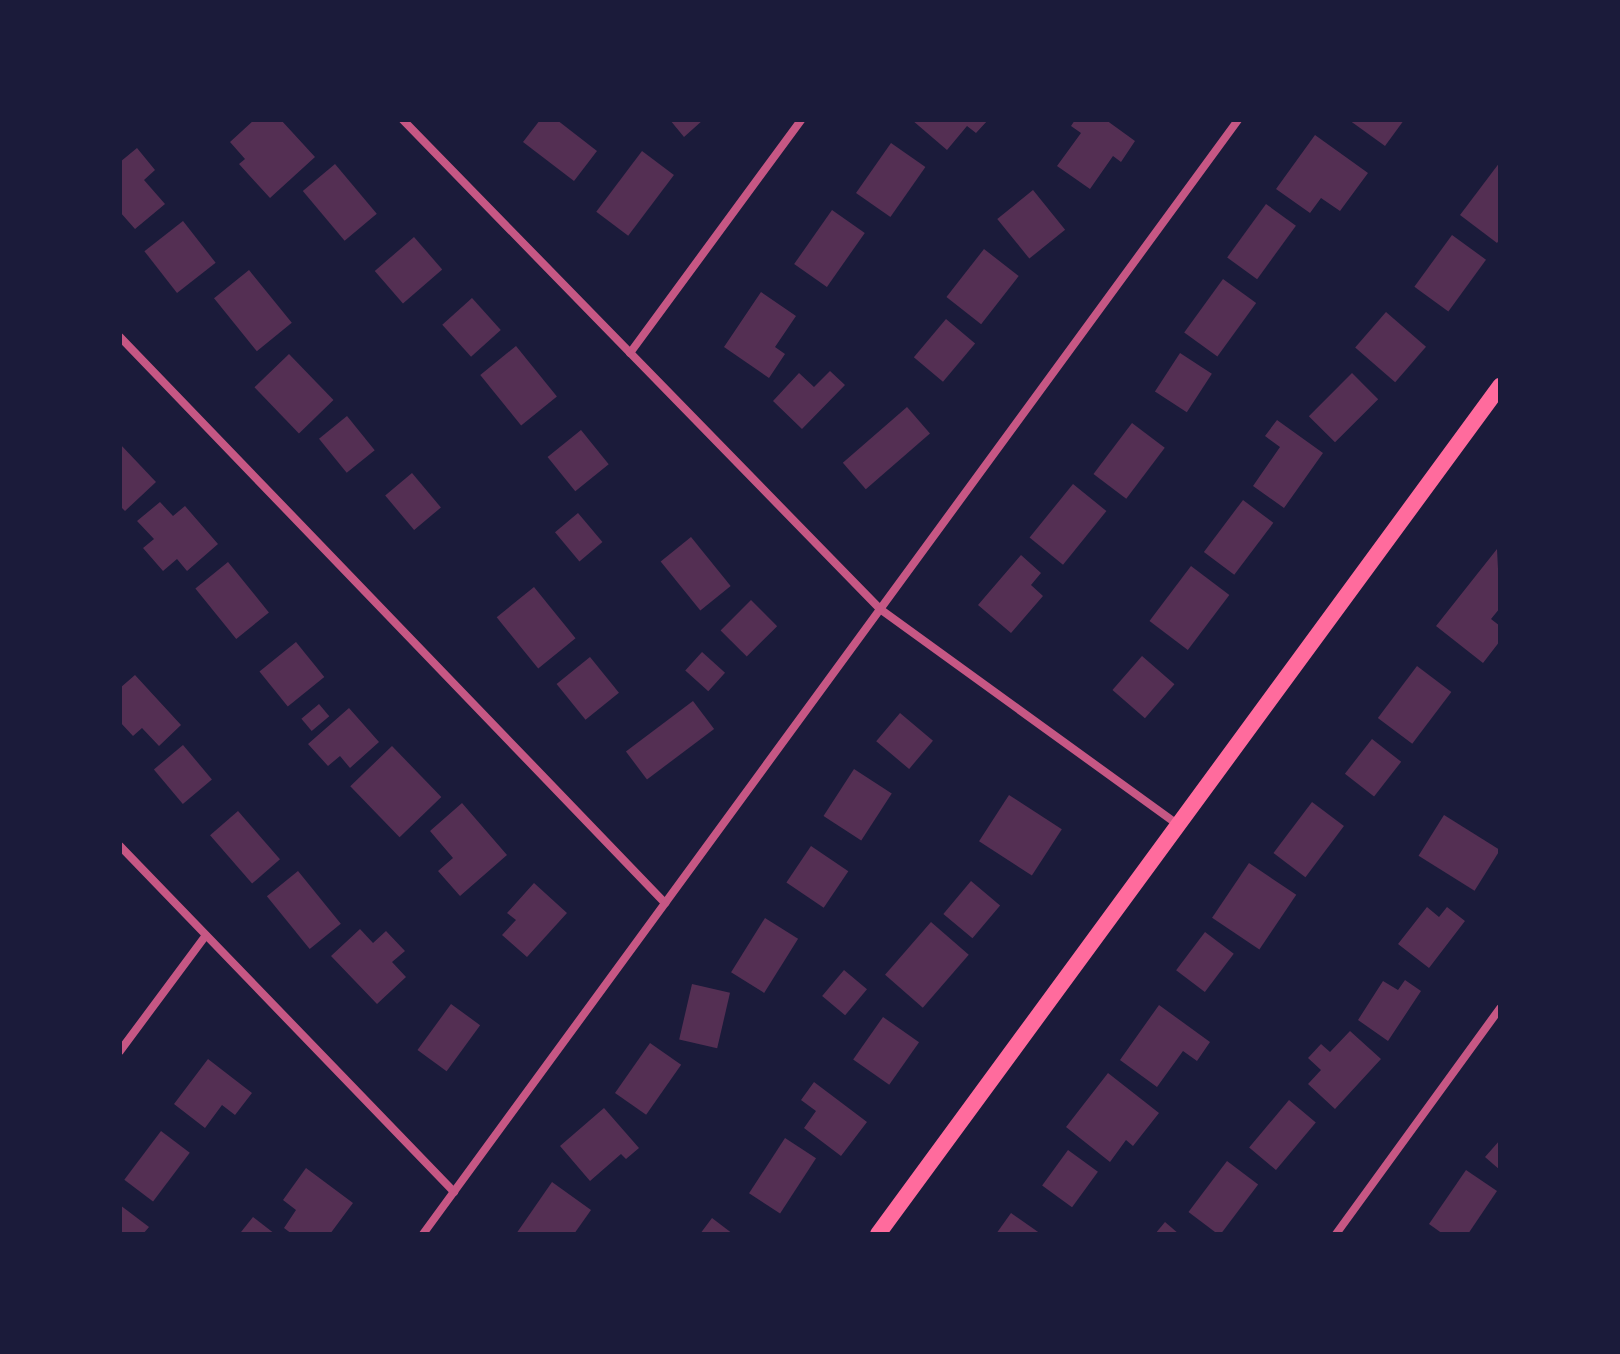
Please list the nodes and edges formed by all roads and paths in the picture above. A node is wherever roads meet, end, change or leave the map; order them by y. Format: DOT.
graph roads {
  1 [pos="403,120"];
  2 [pos="801,120"];
  3 [pos="1238,120"];
  4 [pos="120,337"];
  5 [pos="630,353"];
  6 [pos="1500,386"];
  7 [pos="880,609"];
  8 [pos="1178,825"];
  9 [pos="120,846"];
  10 [pos="665,903"];
  11 [pos="206,935"];
  12 [pos="1500,1008"];
  13 [pos="120,1051"];
  14 [pos="454,1192"];
  15 [pos="423,1234"];
  16 [pos="878,1234"];
  17 [pos="1336,1234"];
  1 -- 5 [label="street"];
  2 -- 5 [label="street"];
  3 -- 7 [label="street"];
  4 -- 10 [label="street"];
  5 -- 7 [label="street"];
  6 -- 8 [label="main road"];
  7 -- 8 [label="street"];
  7 -- 10 [label="street"];
  8 -- 16 [label="main road"];
  9 -- 11 [label="street"];
  10 -- 14 [label="street"];
  11 -- 13 [label="street"];
  11 -- 14 [label="street"];
  12 -- 17 [label="street"];
  14 -- 15 [label="street"];
}
